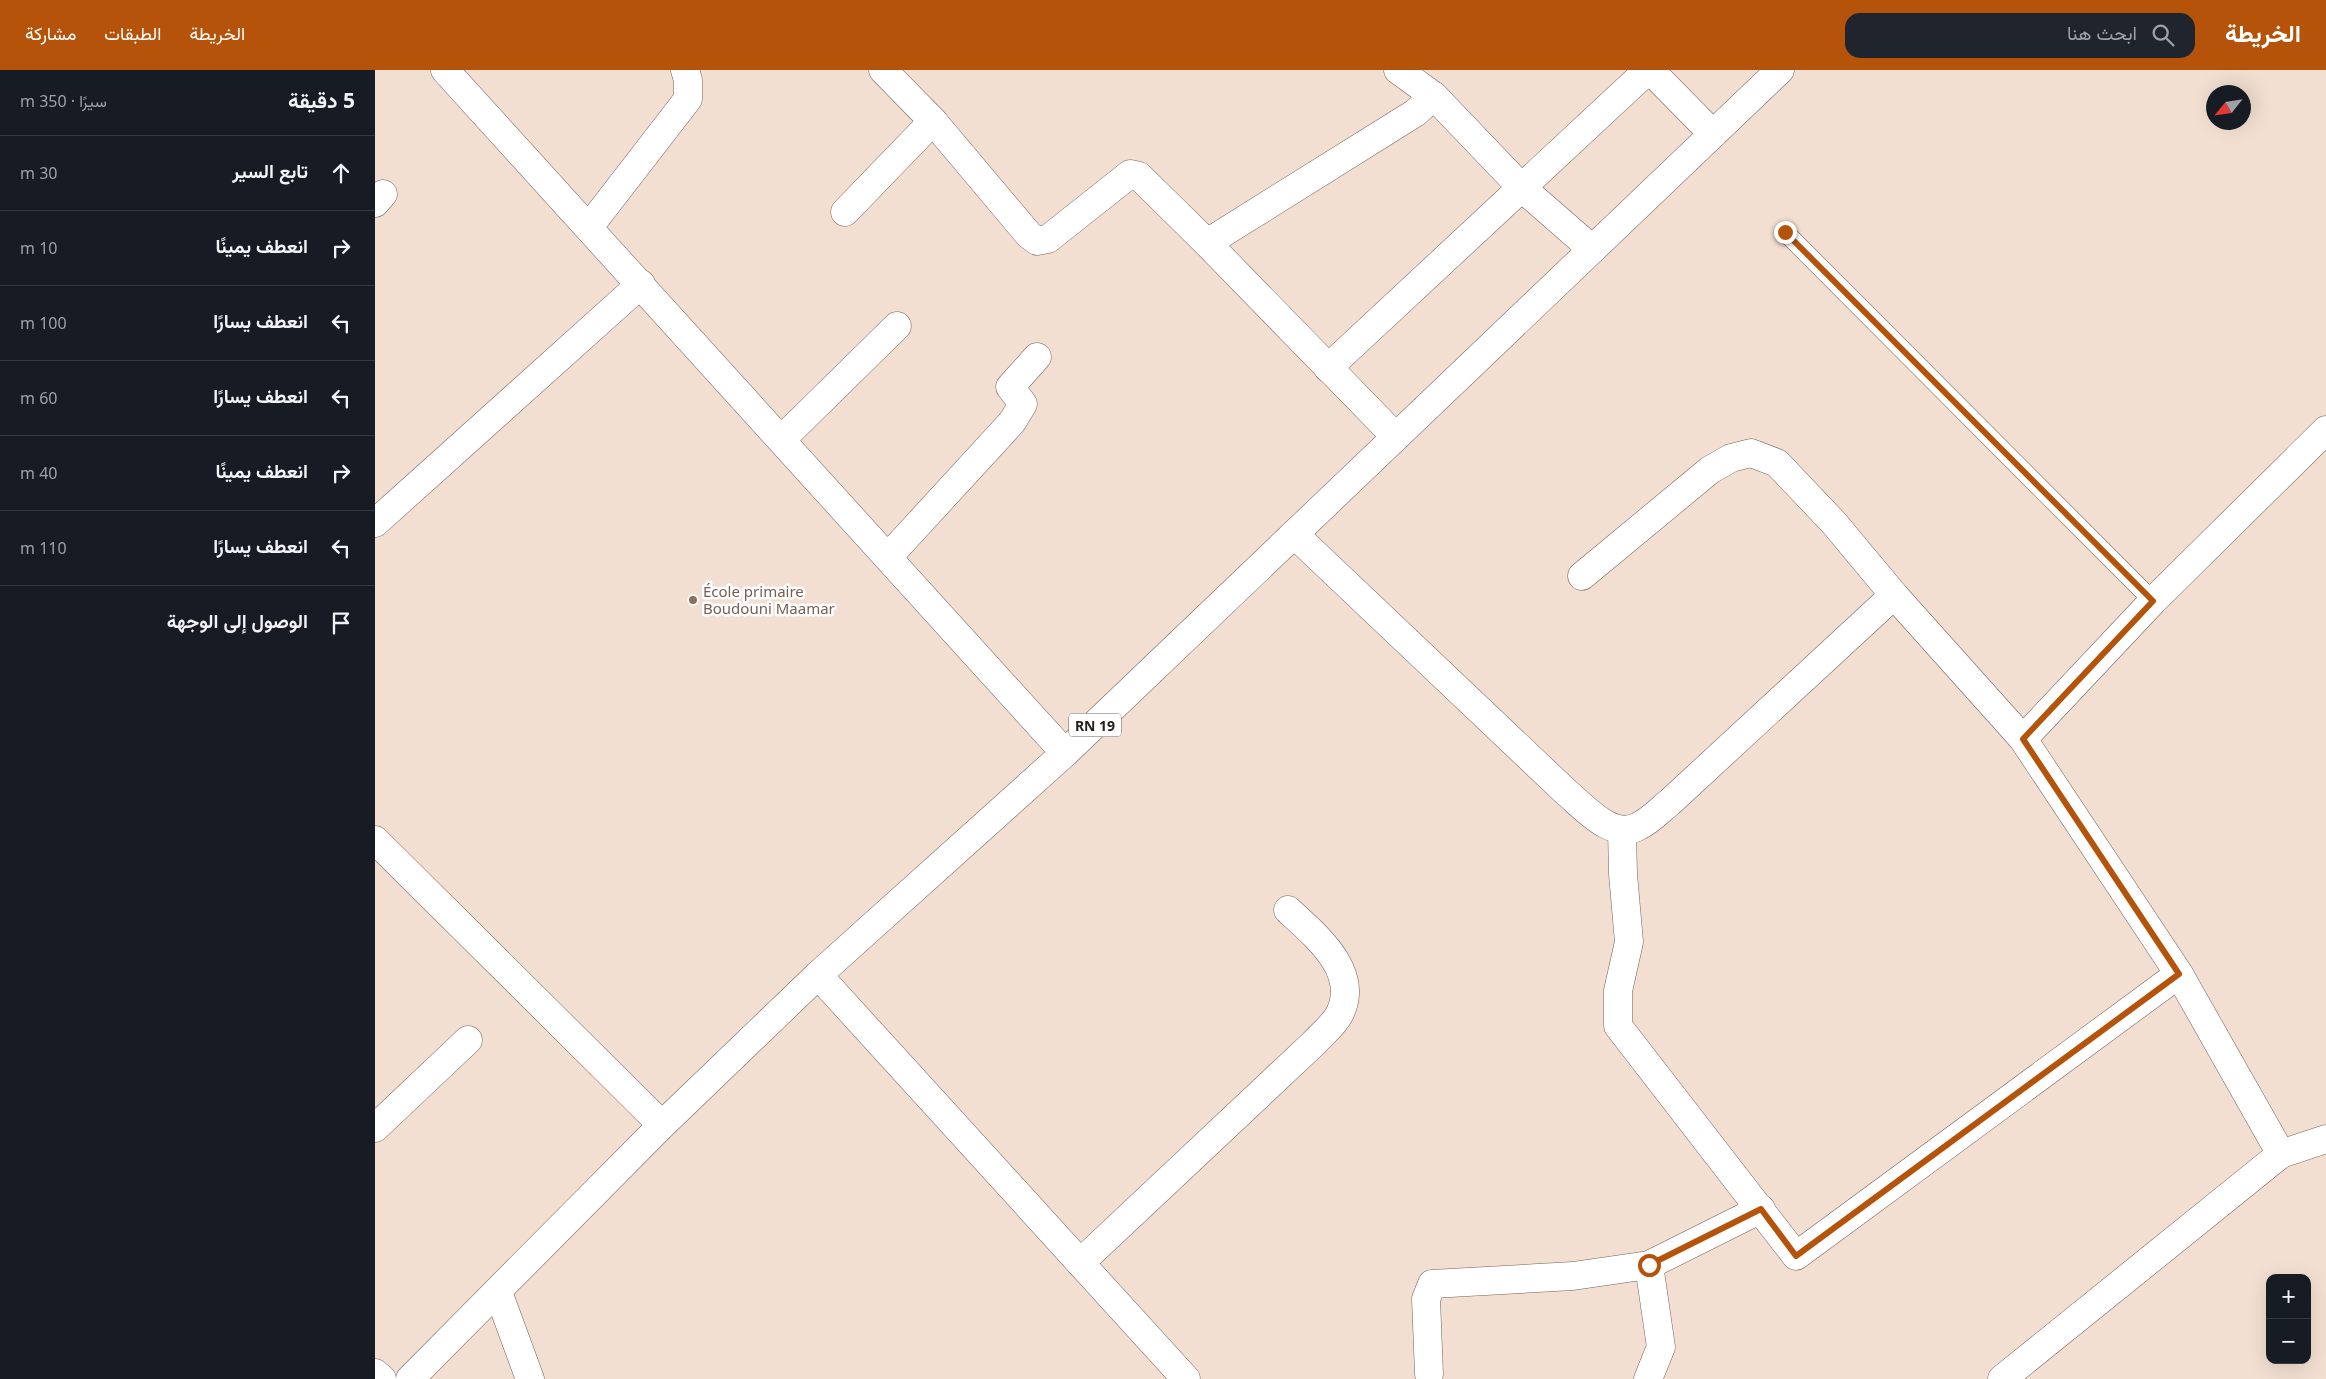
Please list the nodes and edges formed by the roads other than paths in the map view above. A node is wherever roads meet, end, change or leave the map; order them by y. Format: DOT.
graph roads {
  1 [pos="445,70"];
  2 [pos="685,70"];
  3 [pos="883,70"];
  4 [pos="1399,70"];
  5 [pos="1649,70"];
  6 [pos="1780,70"];
  7 [pos="1434,96"];
  8 [pos="933,121"];
  9 [pos="1713,134"];
  10 [pos="1522,188"];
  11 [pos="845,212"];
  12 [pos="589,227"];
  13 [pos="1785,232"];
  14 [pos="1207,243"];
  15 [pos="1592,249"];
  16 [pos="641,284"];
  17 [pos="897,326"];
  18 [pos="1037,357"];
  19 [pos="1328,368"];
  20 [pos="2326,430"];
  21 [pos="1395,436"];
  22 [pos="782,439"];
  23 [pos="375,524"];
  24 [pos="1294,534"];
  25 [pos="888,557"];
  26 [pos="1582,576"];
  27 [pos="1895,595"];
  28 [pos="2153,601"];
  29 [pos="2023,739"];
  30 [pos="1065,753"];
  31 [pos="1622,830"];
  32 [pos="375,840"];
  33 [pos="1288,910"];
  34 [pos="2179,974"];
  35 [pos="818,975"];
  36 [pos="468,1040"];
  37 [pos="662,1125"];
  38 [pos="375,1128"];
  39 [pos="2326,1139"];
  40 [pos="2281,1154"];
  41 [pos="1761,1209"];
  42 [pos="1080,1263"];
  43 [pos="1649,1265"];
  44 [pos="498,1292"];
  45 [pos="375,1373"];
  46 [pos="1429,1374"];
  47 [pos="382,1379"];
  48 [pos="410,1379"];
  49 [pos="530,1379"];
  50 [pos="1186,1379"];
  51 [pos="1648,1379"];
  52 [pos="2002,1379"];
  1 -- 12 [label="main road"];
  2 -- 12 [label="main road"];
  3 -- 8 [label="main road"];
  4 -- 7 [label="main road"];
  5 -- 9 [label="main road"];
  5 -- 10 [label="main road"];
  6 -- 9 [label="main road, RN 19"];
  7 -- 10 [label="main road"];
  7 -- 14 [label="main road"];
  8 -- 11 [label="main road"];
  8 -- 14 [label="main road"];
  9 -- 15 [label="main road, RN 19"];
  10 -- 15 [label="main road"];
  10 -- 19 [label="main road"];
  12 -- 16 [label="main road"];
  13 -- 28 [label="lane"];
  14 -- 19 [label="main road"];
  15 -- 21 [label="main road, RN 19"];
  16 -- 22 [label="main road"];
  16 -- 23 [label="main road"];
  17 -- 22 [label="main road"];
  18 -- 25 [label="main road"];
  19 -- 21 [label="main road"];
  20 -- 28 [label="main road"];
  21 -- 24 [label="main road, RN 19"];
  22 -- 25 [label="main road"];
  24 -- 30 [label="main road, RN 19"];
  24 -- 31 [label="main road"];
  25 -- 30 [label="main road"];
  26 -- 27 [label="main road"];
  27 -- 29 [label="main road"];
  27 -- 31 [label="main road"];
  28 -- 29 [label="main road"];
  29 -- 34 [label="main road"];
  30 -- 35 [label="main road, RN 19"];
  31 -- 41 [label="main road"];
  32 -- 37 [label="main road"];
  33 -- 42 [label="main road"];
  34 -- 40 [label="main road"];
  34 -- 41 [label="main road"];
  35 -- 37 [label="main road, RN 19"];
  35 -- 42 [label="main road"];
  36 -- 38 [label="main road"];
  37 -- 44 [label="main road, RN 19"];
  39 -- 40 [label="main road"];
  40 -- 52 [label="main road"];
  41 -- 43 [label="main road"];
  42 -- 50 [label="main road"];
  43 -- 46 [label="main road"];
  43 -- 51 [label="main road"];
  44 -- 48 [label="main road, RN 19"];
  44 -- 49 [label="main road"];
  45 -- 47 [label="main road"];
}
